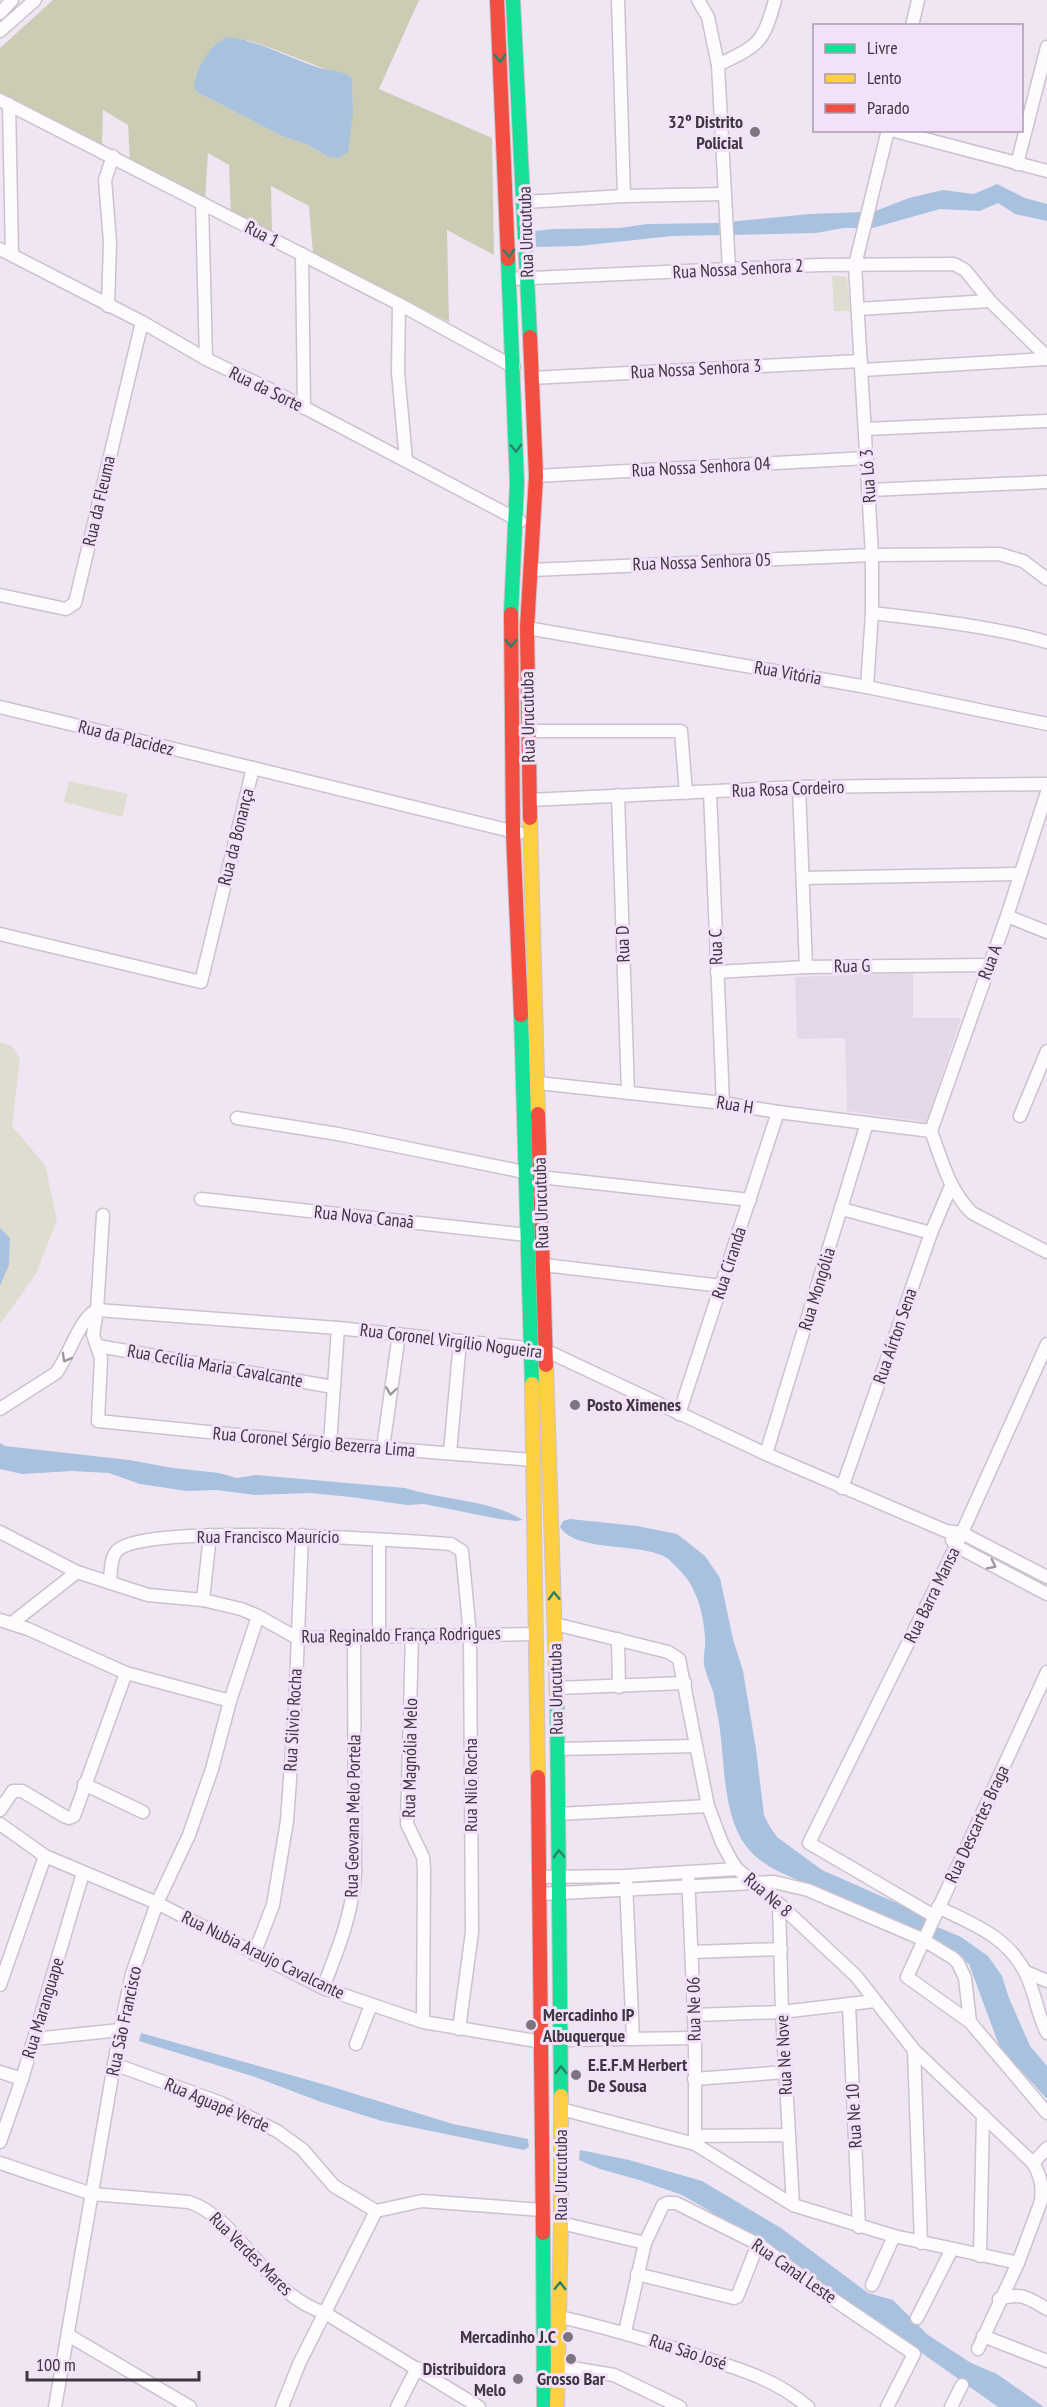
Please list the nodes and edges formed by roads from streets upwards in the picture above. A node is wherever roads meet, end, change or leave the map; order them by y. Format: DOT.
graph roads {
  1 [pos="12,0"];
  2 [pos="35,0"];
  3 [pos="497,0"];
  4 [pos="513,0"];
  5 [pos="618,0"];
  6 [pos="698,0"];
  7 [pos="775,0"];
  8 [pos="918,0"];
  9 [pos="0,13"];
  10 [pos="912,24"];
  11 [pos="0,31"];
  12 [pos="1047,47"];
  13 [pos="718,64"];
  14 [pos="4,102"];
  15 [pos="888,132"];
  16 [pos="897,132"];
  17 [pos="114,156"];
  18 [pos="1017,164"];
  19 [pos="1047,171"];
  20 [pos="724,194"];
  21 [pos="624,196"];
  22 [pos="525,202"];
  23 [pos="202,203"];
  24 [pos="6,252"];
  25 [pos="302,254"];
  26 [pos="855,266"];
  27 [pos="729,270"];
  28 [pos="510,279"];
  29 [pos="527,279"];
  30 [pos="990,301"];
  31 [pos="399,304"];
  32 [pos="108,306"];
  33 [pos="858,309"];
  34 [pos="142,322"];
  35 [pos="1047,358"];
  36 [pos="206,359"];
  37 [pos="862,365"];
  38 [pos="514,367"];
  39 [pos="531,378"];
  40 [pos="304,408"];
  41 [pos="1047,421"];
  42 [pos="865,429"];
  43 [pos="867,458"];
  44 [pos="406,460"];
  45 [pos="536,476"];
  46 [pos="1047,482"];
  47 [pos="870,490"];
  48 [pos="517,520"];
  49 [pos="533,528"];
  50 [pos="872,555"];
  51 [pos="532,570"];
  52 [pos="1047,579"];
  53 [pos="0,595"];
  54 [pos="872,613"];
  55 [pos="527,628"];
  56 [pos="1047,642"];
  57 [pos="867,687"];
  58 [pos="0,707"];
  59 [pos="1047,724"];
  60 [pos="528,731"];
  61 [pos="253,768"];
  62 [pos="1047,784"];
  63 [pos="799,787"];
  64 [pos="710,792"];
  65 [pos="1047,792"];
  66 [pos="686,793"];
  67 [pos="618,795"];
  68 [pos="529,800"];
  69 [pos="513,832"];
  70 [pos="531,836"];
  71 [pos="1019,874"];
  72 [pos="803,878"];
  73 [pos="1007,916"];
  74 [pos="1047,932"];
  75 [pos="0,934"];
  76 [pos="988,964"];
  77 [pos="806,967"];
  78 [pos="717,972"];
  79 [pos="520,987"];
  80 [pos="535,987"];
  81 [pos="536,1015"];
  82 [pos="521,1016"];
  83 [pos="1047,1051"];
  84 [pos="538,1083"];
  85 [pos="628,1092"];
  86 [pos="723,1103"];
  87 [pos="778,1112"];
  88 [pos="1020,1116"];
  89 [pos="237,1118"];
  90 [pos="867,1123"];
  91 [pos="931,1131"];
  92 [pos="524,1172"];
  93 [pos="540,1177"];
  94 [pos="951,1186"];
  95 [pos="201,1199"];
  96 [pos="750,1200"];
  97 [pos="842,1209"];
  98 [pos="103,1215"];
  99 [pos="931,1233"];
  100 [pos="527,1235"];
  101 [pos="1047,1252"];
  102 [pos="544,1265"];
  103 [pos="722,1286"];
  104 [pos="97,1310"];
  105 [pos="338,1328"];
  106 [pos="399,1334"];
  107 [pos="460,1341"];
  108 [pos="1047,1344"];
  109 [pos="98,1346"];
  110 [pos="531,1348"];
  111 [pos="545,1350"];
  112 [pos="333,1387"];
  113 [pos="0,1409"];
  114 [pos="679,1414"];
  115 [pos="330,1444"];
  116 [pos="383,1448"];
  117 [pos="450,1453"];
  118 [pos="766,1454"];
  119 [pos="532,1460"];
  120 [pos="842,1488"];
  121 [pos="946,1531"];
  122 [pos="0,1532"];
  123 [pos="962,1533"];
  124 [pos="210,1535"];
  125 [pos="302,1535"];
  126 [pos="379,1539"];
  127 [pos="455,1545"];
  128 [pos="956,1546"];
  129 [pos="77,1572"];
  130 [pos="1047,1576"];
  131 [pos="111,1583"];
  132 [pos="1047,1594"];
  133 [pos="203,1600"];
  134 [pos="258,1616"];
  135 [pos="6,1621"];
  136 [pos="555,1624"];
  137 [pos="536,1634"];
  138 [pos="379,1635"];
  139 [pos="412,1635"];
  140 [pos="470,1635"];
  141 [pos="297,1638"];
  142 [pos="354,1638"];
  143 [pos="618,1639"];
  144 [pos="1047,1672"];
  145 [pos="126,1673"];
  146 [pos="685,1683"];
  147 [pos="619,1687"];
  148 [pos="556,1688"];
  149 [pos="230,1701"];
  150 [pos="696,1746"];
  151 [pos="558,1749"];
  152 [pos="84,1784"];
  153 [pos="708,1806"];
  154 [pos="0,1810"];
  155 [pos="143,1812"];
  156 [pos="558,1814"];
  157 [pos="0,1824"];
  158 [pos="45,1856"];
  159 [pos="737,1869"];
  160 [pos="83,1873"];
  161 [pos="688,1873"];
  162 [pos="624,1876"];
  163 [pos="541,1877"];
  164 [pos="755,1883"];
  165 [pos="560,1885"];
  166 [pos="690,1887"];
  167 [pos="627,1890"];
  168 [pos="541,1894"];
  169 [pos="157,1903"];
  170 [pos="779,1904"];
  171 [pos="936,1912"];
  172 [pos="922,1939"];
  173 [pos="781,1949"];
  174 [pos="692,1952"];
  175 [pos="254,1954"];
  176 [pos="1026,1972"];
  177 [pos="1047,1981"];
  178 [pos="0,1985"];
  179 [pos="323,1988"];
  180 [pos="875,2001"];
  181 [pos="371,2005"];
  182 [pos="849,2005"];
  183 [pos="782,2012"];
  184 [pos="694,2015"];
  185 [pos="423,2022"];
  186 [pos="970,2022"];
  187 [pos="459,2029"];
  188 [pos="120,2030"];
  189 [pos="1047,2033"];
  190 [pos="695,2038"];
  191 [pos="34,2039"];
  192 [pos="633,2039"];
  193 [pos="561,2040"];
  194 [pos="542,2042"];
  195 [pos="356,2044"];
  196 [pos="914,2050"];
  197 [pos="114,2064"];
  198 [pos="0,2072"];
  199 [pos="786,2072"];
  200 [pos="22,2079"];
  201 [pos="694,2079"];
  202 [pos="561,2109"];
  203 [pos="1047,2113"];
  204 [pos="983,2115"];
  205 [pos="788,2135"];
  206 [pos="695,2140"];
  207 [pos="0,2142"];
  208 [pos="1047,2148"];
  209 [pos="0,2163"];
  210 [pos="1036,2168"];
  211 [pos="92,2194"];
  212 [pos="793,2205"];
  213 [pos="543,2210"];
  214 [pos="376,2211"];
  215 [pos="561,2223"];
  216 [pos="859,2227"];
  217 [pos="894,2236"];
  218 [pos="645,2243"];
  219 [pos="921,2243"];
  220 [pos="758,2244"];
  221 [pos="951,2249"];
  222 [pos="980,2256"];
  223 [pos="1018,2263"];
  224 [pos="637,2274"];
  225 [pos="872,2284"];
  226 [pos="999,2299"];
  227 [pos="1047,2309"];
  228 [pos="325,2313"];
  229 [pos="560,2317"];
  230 [pos="917,2318"];
  231 [pos="625,2332"];
  232 [pos="68,2335"];
  233 [pos="983,2336"];
  234 [pos="978,2349"];
  235 [pos="1047,2361"];
  236 [pos="560,2366"];
  237 [pos="417,2368"];
  238 [pos="962,2385"];
  239 [pos="672,2406"];
  240 [pos="55,2407"];
  241 [pos="190,2407"];
  242 [pos="282,2407"];
  243 [pos="397,2407"];
  244 [pos="479,2407"];
  245 [pos="544,2407"];
  246 [pos="557,2407"];
  247 [pos="808,2407"];
  248 [pos="887,2407"];
  249 [pos="951,2407"];
  1 -- 9 [label="street"];
  2 -- 11 [label="street"];
  3 -- 28 [label="street, Rua Urucutuba, one-way"];
  4 -- 22 [label="street, Rua Urucutuba"];
  5 -- 21 [label="street"];
  6 -- 13 [label="street"];
  7 -- 13 [label="street"];
  8 -- 10 [label="street"];
  12 -- 18 [label="street"];
  13 -- 20 [label="street"];
  14 -- 17 [label="street, Rua 1"];
  14 -- 24 [label="street"];
  15 -- 26 [label="street, Rua Ló 3"];
  16 -- 18 [label="street"];
  17 -- 23 [label="street, Rua 1"];
  17 -- 32 [label="street"];
  18 -- 19 [label="street"];
  20 -- 21 [label="street"];
  20 -- 27 [label="street"];
  21 -- 22 [label="street"];
  22 -- 29 [label="street, Rua Urucutuba"];
  23 -- 25 [label="street, Rua 1"];
  23 -- 36 [label="street"];
  24 -- 32 [label="street, Rua da Sorte"];
  25 -- 31 [label="street, Rua 1"];
  25 -- 40 [label="street"];
  26 -- 27 [label="street, Rua Nossa Senhora 2"];
  26 -- 30 [label="street, Rua Nossa Senhora 2"];
  26 -- 33 [label="street, Rua Ló 3"];
  27 -- 29 [label="street, Rua Nossa Senhora 2"];
  28 -- 29 [label="street, Rua Nossa Senhora 2"];
  28 -- 38 [label="street, Rua Urucutuba"];
  29 -- 39 [label="street, Rua Urucutuba"];
  30 -- 33 [label="street"];
  30 -- 35 [label="street"];
  31 -- 38 [label="street, Rua 1"];
  31 -- 44 [label="street"];
  32 -- 34 [label="street, Rua da Sorte"];
  33 -- 37 [label="street, Rua Ló 3"];
  34 -- 36 [label="street, Rua da Sorte"];
  34 -- 53 [label="street, Rua da Fleuma"];
  35 -- 37 [label="street, Rua Nossa Senhora 3"];
  36 -- 40 [label="street, Rua da Sorte"];
  37 -- 39 [label="street, Rua Nossa Senhora 3"];
  37 -- 42 [label="street, Rua Ló 3"];
  38 -- 48 [label="street, Rua Urucutuba, one-way"];
  39 -- 45 [label="street, Rua Urucutuba"];
  40 -- 44 [label="street, Rua da Sorte"];
  41 -- 42 [label="street"];
  42 -- 43 [label="street, Rua Ló 3"];
  43 -- 45 [label="street, Rua Nossa Senhora 04"];
  43 -- 47 [label="street, Rua Ló 3"];
  44 -- 48 [label="street, Rua da Sorte"];
  45 -- 49 [label="street, Rua Urucutuba"];
  46 -- 47 [label="street"];
  47 -- 50 [label="street, Rua Ló 3"];
  48 -- 49 [label="street, Rua da Sorte"];
  48 -- 69 [label="street, Rua Urucutuba, one-way"];
  49 -- 51 [label="street, Rua Urucutuba"];
  50 -- 51 [label="street, Rua Nossa Senhora 05"];
  50 -- 52 [label="street, Rua Nossa Senhora 05"];
  50 -- 54 [label="street, Rua Ló 3"];
  51 -- 55 [label="street, Rua Urucutuba"];
  54 -- 56 [label="street"];
  54 -- 57 [label="street, Rua Ló 3"];
  55 -- 57 [label="street, Rua Vitória"];
  55 -- 60 [label="street, Rua Urucutuba"];
  57 -- 59 [label="street, Rua Vitória"];
  58 -- 61 [label="street, Rua da Placidez"];
  60 -- 66 [label="street"];
  60 -- 68 [label="street, Rua Urucutuba"];
  61 -- 69 [label="street, Rua da Bonança"];
  61 -- 75 [label="street, Rua da Bonança"];
  62 -- 63 [label="street, Rua Rosa Cordeiro"];
  63 -- 64 [label="street, Rua Rosa Cordeiro"];
  63 -- 72 [label="street"];
  64 -- 66 [label="street, Rua Rosa Cordeiro"];
  64 -- 78 [label="street, Rua C"];
  65 -- 71 [label="street, Rua A"];
  66 -- 67 [label="street, Rua Rosa Cordeiro"];
  67 -- 68 [label="street, Rua Rosa Cordeiro"];
  67 -- 85 [label="street, Rua D"];
  68 -- 70 [label="street, Rua Urucutuba"];
  69 -- 70 [label="street, Rua da Bonança"];
  69 -- 79 [label="street, Rua Urucutuba"];
  70 -- 80 [label="street, Rua Urucutuba"];
  71 -- 72 [label="street"];
  71 -- 73 [label="street, Rua A"];
  72 -- 77 [label="street"];
  73 -- 74 [label="street"];
  73 -- 76 [label="street, Rua A"];
  76 -- 77 [label="street, Rua G"];
  76 -- 91 [label="street, Rua A"];
  77 -- 78 [label="street, Rua G"];
  78 -- 86 [label="street, Rua C"];
  79 -- 80 [label="street"];
  79 -- 82 [label="street, Rua Urucutuba"];
  80 -- 81 [label="street, Rua Urucutuba"];
  81 -- 82 [label="street"];
  81 -- 84 [label="street, Rua Urucutuba"];
  82 -- 92 [label="street, Rua Urucutuba"];
  83 -- 88 [label="street"];
  84 -- 85 [label="street, Rua H"];
  84 -- 93 [label="street, Rua Urucutuba"];
  85 -- 86 [label="street, Rua H"];
  86 -- 87 [label="street, Rua H"];
  87 -- 90 [label="street, Rua H"];
  87 -- 96 [label="street, Rua Ciranda"];
  89 -- 92 [label="street"];
  90 -- 91 [label="street, Rua H"];
  90 -- 97 [label="street, Rua Mongólia"];
  91 -- 94 [label="street"];
  92 -- 100 [label="street, Rua Urucutuba"];
  93 -- 96 [label="street"];
  93 -- 102 [label="street, Rua Urucutuba"];
  94 -- 99 [label="street, Rua Aírton Sena"];
  94 -- 101 [label="street"];
  95 -- 100 [label="street, Rua Nova Canaã"];
  96 -- 103 [label="street, Rua Ciranda"];
  97 -- 99 [label="street"];
  97 -- 118 [label="street, Rua Mongólia"];
  98 -- 104 [label="street"];
  99 -- 120 [label="street, Rua Aírton Sena"];
  100 -- 110 [label="street, Rua Urucutuba"];
  102 -- 103 [label="street"];
  102 -- 111 [label="street, Rua Urucutuba"];
  103 -- 114 [label="street, Rua Ciranda"];
  104 -- 105 [label="street, Rua Coronel Virgílio Nogueira"];
  104 -- 109 [label="street"];
  104 -- 113 [label="street, one-way"];
  105 -- 106 [label="street, Rua Coronel Virgílio Nogueira"];
  105 -- 112 [label="street"];
  106 -- 107 [label="street, Rua Coronel Virgílio Nogueira"];
  106 -- 116 [label="street, one-way"];
  107 -- 110 [label="street, Rua Coronel Virgílio Nogueira"];
  107 -- 117 [label="street"];
  108 -- 123 [label="street, Rua Barra Mansa"];
  109 -- 112 [label="street, Rua Cecília Maria Cavalcante"];
  109 -- 115 [label="street, Rua Coronel Sérgio Bezerra Lima"];
  110 -- 111 [label="street, Rua Coronel Virgílio Nogueira"];
  110 -- 119 [label="street, Rua Urucutuba"];
  111 -- 114 [label="street, Rua Coronel Virgílio Nogueira"];
  136 -- 111 [label="street, Rua Urucutuba, one-way"];
  112 -- 115 [label="street"];
  114 -- 118 [label="street, Rua Coronel Virgílio Nogueira"];
  115 -- 116 [label="street, Rua Coronel Sérgio Bezerra Lima"];
  116 -- 117 [label="street, Rua Coronel Sérgio Bezerra Lima"];
  117 -- 119 [label="street, Rua Coronel Sérgio Bezerra Lima"];
  118 -- 120 [label="street, Rua Coronel Virgílio Nogueira"];
  119 -- 137 [label="street, Rua Urucutuba"];
  120 -- 121 [label="street, Rua Coronel Virgílio Nogueira"];
  121 -- 123 [label="street, Rua Coronel Virgílio Nogueira"];
  121 -- 128 [label="street"];
  122 -- 129 [label="street, Rua Reginaldo França Rodrigues"];
  123 -- 128 [label="street, Rua Barra Mansa"];
  123 -- 130 [label="street, Rua Coronel Virgílio Nogueira"];
  124 -- 125 [label="street, Rua Francisco Maurício"];
  124 -- 131 [label="street, Rua Francisco Maurício"];
  124 -- 133 [label="street"];
  125 -- 126 [label="street, Rua Francisco Maurício"];
  125 -- 141 [label="street, Rua Silvio Rocha"];
  126 -- 127 [label="street, Rua Francisco Maurício"];
  126 -- 138 [label="street"];
  127 -- 140 [label="street, Rua Nilo Rocha"];
  128 -- 132 [label="street, one-way"];
  128 -- 171 [label="street, Rua Barra Mansa"];
  129 -- 131 [label="street, Rua Reginaldo França Rodrigues"];
  129 -- 135 [label="street"];
  131 -- 133 [label="street, Rua Reginaldo França Rodrigues"];
  133 -- 134 [label="street, Rua Reginaldo França Rodrigues"];
  134 -- 141 [label="street, Rua Reginaldo França Rodrigues"];
  134 -- 149 [label="street, Rua São Francisco"];
  135 -- 145 [label="street"];
  136 -- 143 [label="street, Rua Ne 8"];
  136 -- 148 [label="street, Rua Urucutuba"];
  137 -- 140 [label="street, Rua Reginaldo França Rodrigues"];
  137 -- 163 [label="street, Rua Urucutuba"];
  138 -- 139 [label="street, Rua Reginaldo França Rodrigues"];
  138 -- 142 [label="street, Rua Reginaldo França Rodrigues"];
  139 -- 140 [label="street, Rua Reginaldo França Rodrigues"];
  139 -- 185 [label="street, Rua Magnólia Melo"];
  140 -- 187 [label="street, Rua Nilo Rocha"];
  141 -- 142 [label="street, Rua Reginaldo França Rodrigues"];
  141 -- 175 [label="street, Rua Silvio Rocha"];
  142 -- 179 [label="street, Rua Geovana Melo Portela"];
  143 -- 146 [label="street, Rua Ne 8"];
  143 -- 147 [label="street"];
  144 -- 171 [label="street, Rua Descartes Braga"];
  145 -- 149 [label="street"];
  145 -- 152 [label="street"];
  146 -- 147 [label="street"];
  146 -- 150 [label="street, Rua Ne 8"];
  147 -- 148 [label="street"];
  148 -- 151 [label="street, Rua Urucutuba"];
  149 -- 169 [label="street, Rua São Francisco"];
  150 -- 151 [label="street"];
  150 -- 153 [label="street, Rua Ne 8"];
  151 -- 156 [label="street, Rua Urucutuba"];
  152 -- 154 [label="street"];
  152 -- 155 [label="street"];
  153 -- 156 [label="street"];
  153 -- 159 [label="street, Rua Ne 8"];
  165 -- 156 [label="street, Rua Urucutuba, one-way"];
  157 -- 158 [label="street, Rua Nubia Araujo Cavalcante"];
  158 -- 160 [label="street, Rua Nubia Araujo Cavalcante"];
  158 -- 178 [label="street"];
  159 -- 161 [label="street"];
  159 -- 164 [label="street, Rua Ne 8"];
  160 -- 169 [label="street, Rua Nubia Araujo Cavalcante"];
  160 -- 191 [label="street, Rua Maranguape"];
  161 -- 162 [label="street"];
  161 -- 166 [label="street, Rua Ne 06"];
  162 -- 165 [label="street"];
  162 -- 167 [label="street"];
  163 -- 165 [label="street"];
  163 -- 168 [label="street, Rua Urucutuba"];
  164 -- 166 [label="street"];
  164 -- 170 [label="street, Rua Ne 8"];
  164 -- 172 [label="street"];
  165 -- 167 [label="street"];
  165 -- 168 [label="street"];
  165 -- 193 [label="street, Rua Urucutuba"];
  166 -- 167 [label="street"];
  166 -- 174 [label="street, Rua Ne 06"];
  167 -- 192 [label="street"];
  168 -- 194 [label="street, Rua Urucutuba"];
  169 -- 175 [label="street, Rua Nubia Araujo Cavalcante"];
  169 -- 188 [label="street, Rua São Francisco"];
  170 -- 173 [label="street, Rua Ne Nove"];
  170 -- 180 [label="street, Rua Ne 8"];
  171 -- 172 [label="street, Rua Descartes Braga"];
  171 -- 176 [label="street"];
  172 -- 186 [label="street"];
  172 -- 186 [label="street, Rua Descartes Braga"];
  173 -- 174 [label="street"];
  173 -- 183 [label="street, Rua Ne Nove"];
  174 -- 184 [label="street, Rua Ne 06"];
  175 -- 179 [label="street, Rua Nubia Araujo Cavalcante"];
  176 -- 177 [label="street"];
  176 -- 189 [label="street"];
  179 -- 181 [label="street, Rua Nubia Araujo Cavalcante"];
  180 -- 182 [label="street"];
  180 -- 196 [label="street, Rua Ne 8"];
  181 -- 185 [label="street, Rua Nubia Araujo Cavalcante"];
  181 -- 195 [label="street"];
  182 -- 183 [label="street"];
  182 -- 216 [label="street, Rua Ne 10"];
  183 -- 184 [label="street"];
  183 -- 199 [label="street, Rua Ne Nove"];
  184 -- 190 [label="street, Rua Ne 06"];
  185 -- 187 [label="street, Rua Nubia Araujo Cavalcante"];
  186 -- 203 [label="street"];
  187 -- 194 [label="street, Rua Nubia Araujo Cavalcante"];
  188 -- 191 [label="street"];
  188 -- 197 [label="street, Rua São Francisco"];
  190 -- 192 [label="street"];
  190 -- 201 [label="street, Rua Ne 06"];
  191 -- 200 [label="street, Rua Maranguape"];
  192 -- 193 [label="street"];
  202 -- 193 [label="street, Rua Urucutuba, one-way"];
  194 -- 213 [label="street, Rua Urucutuba"];
  196 -- 204 [label="street, Rua Ne 8"];
  196 -- 219 [label="street"];
  197 -- 211 [label="street, Rua São Francisco"];
  197 -- 214 [label="street, Rua Aguapé Verde"];
  198 -- 200 [label="street"];
  199 -- 201 [label="street"];
  199 -- 205 [label="street, Rua Ne Nove"];
  200 -- 207 [label="street, Rua Maranguape"];
  201 -- 206 [label="street, Rua Ne 06"];
  202 -- 206 [label="street"];
  202 -- 215 [label="street, Rua Urucutuba"];
  204 -- 210 [label="street, Rua Ne 8"];
  204 -- 222 [label="street"];
  205 -- 206 [label="street"];
  205 -- 212 [label="street, Rua Ne Nove"];
  206 -- 212 [label="street"];
  208 -- 210 [label="street"];
  209 -- 211 [label="street, Rua Verdes Mares"];
  210 -- 223 [label="street"];
  211 -- 228 [label="street, Rua Verdes Mares"];
  211 -- 232 [label="street, Rua São Francisco"];
  212 -- 216 [label="street"];
  213 -- 214 [label="street"];
  213 -- 245 [label="street, Rua Urucutuba"];
  214 -- 228 [label="street"];
  215 -- 218 [label="street"];
  229 -- 215 [label="street, Rua Urucutuba, one-way"];
  216 -- 217 [label="street"];
  217 -- 219 [label="street"];
  217 -- 225 [label="street"];
  218 -- 220 [label="street, Rua Canal Leste"];
  218 -- 224 [label="street"];
  219 -- 221 [label="street"];
  220 -- 224 [label="street"];
  220 -- 248 [label="street, Rua Canal Leste"];
  221 -- 222 [label="street"];
  221 -- 230 [label="street"];
  222 -- 223 [label="street"];
  223 -- 226 [label="street"];
  224 -- 231 [label="street"];
  226 -- 227 [label="street"];
  226 -- 233 [label="street"];
  228 -- 237 [label="street, Rua Verdes Mares"];
  228 -- 242 [label="street"];
  229 -- 231 [label="street, Rua São José"];
  229 -- 236 [label="street, Rua Urucutuba"];
  231 -- 247 [label="street, Rua São José"];
  232 -- 240 [label="street, Rua São Francisco"];
  232 -- 241 [label="street"];
  233 -- 234 [label="street"];
  233 -- 235 [label="street"];
  236 -- 239 [label="street"];
  236 -- 246 [label="street, Rua Urucutuba"];
  237 -- 243 [label="street"];
  237 -- 244 [label="street, Rua Verdes Mares"];
  238 -- 249 [label="street"];
}
